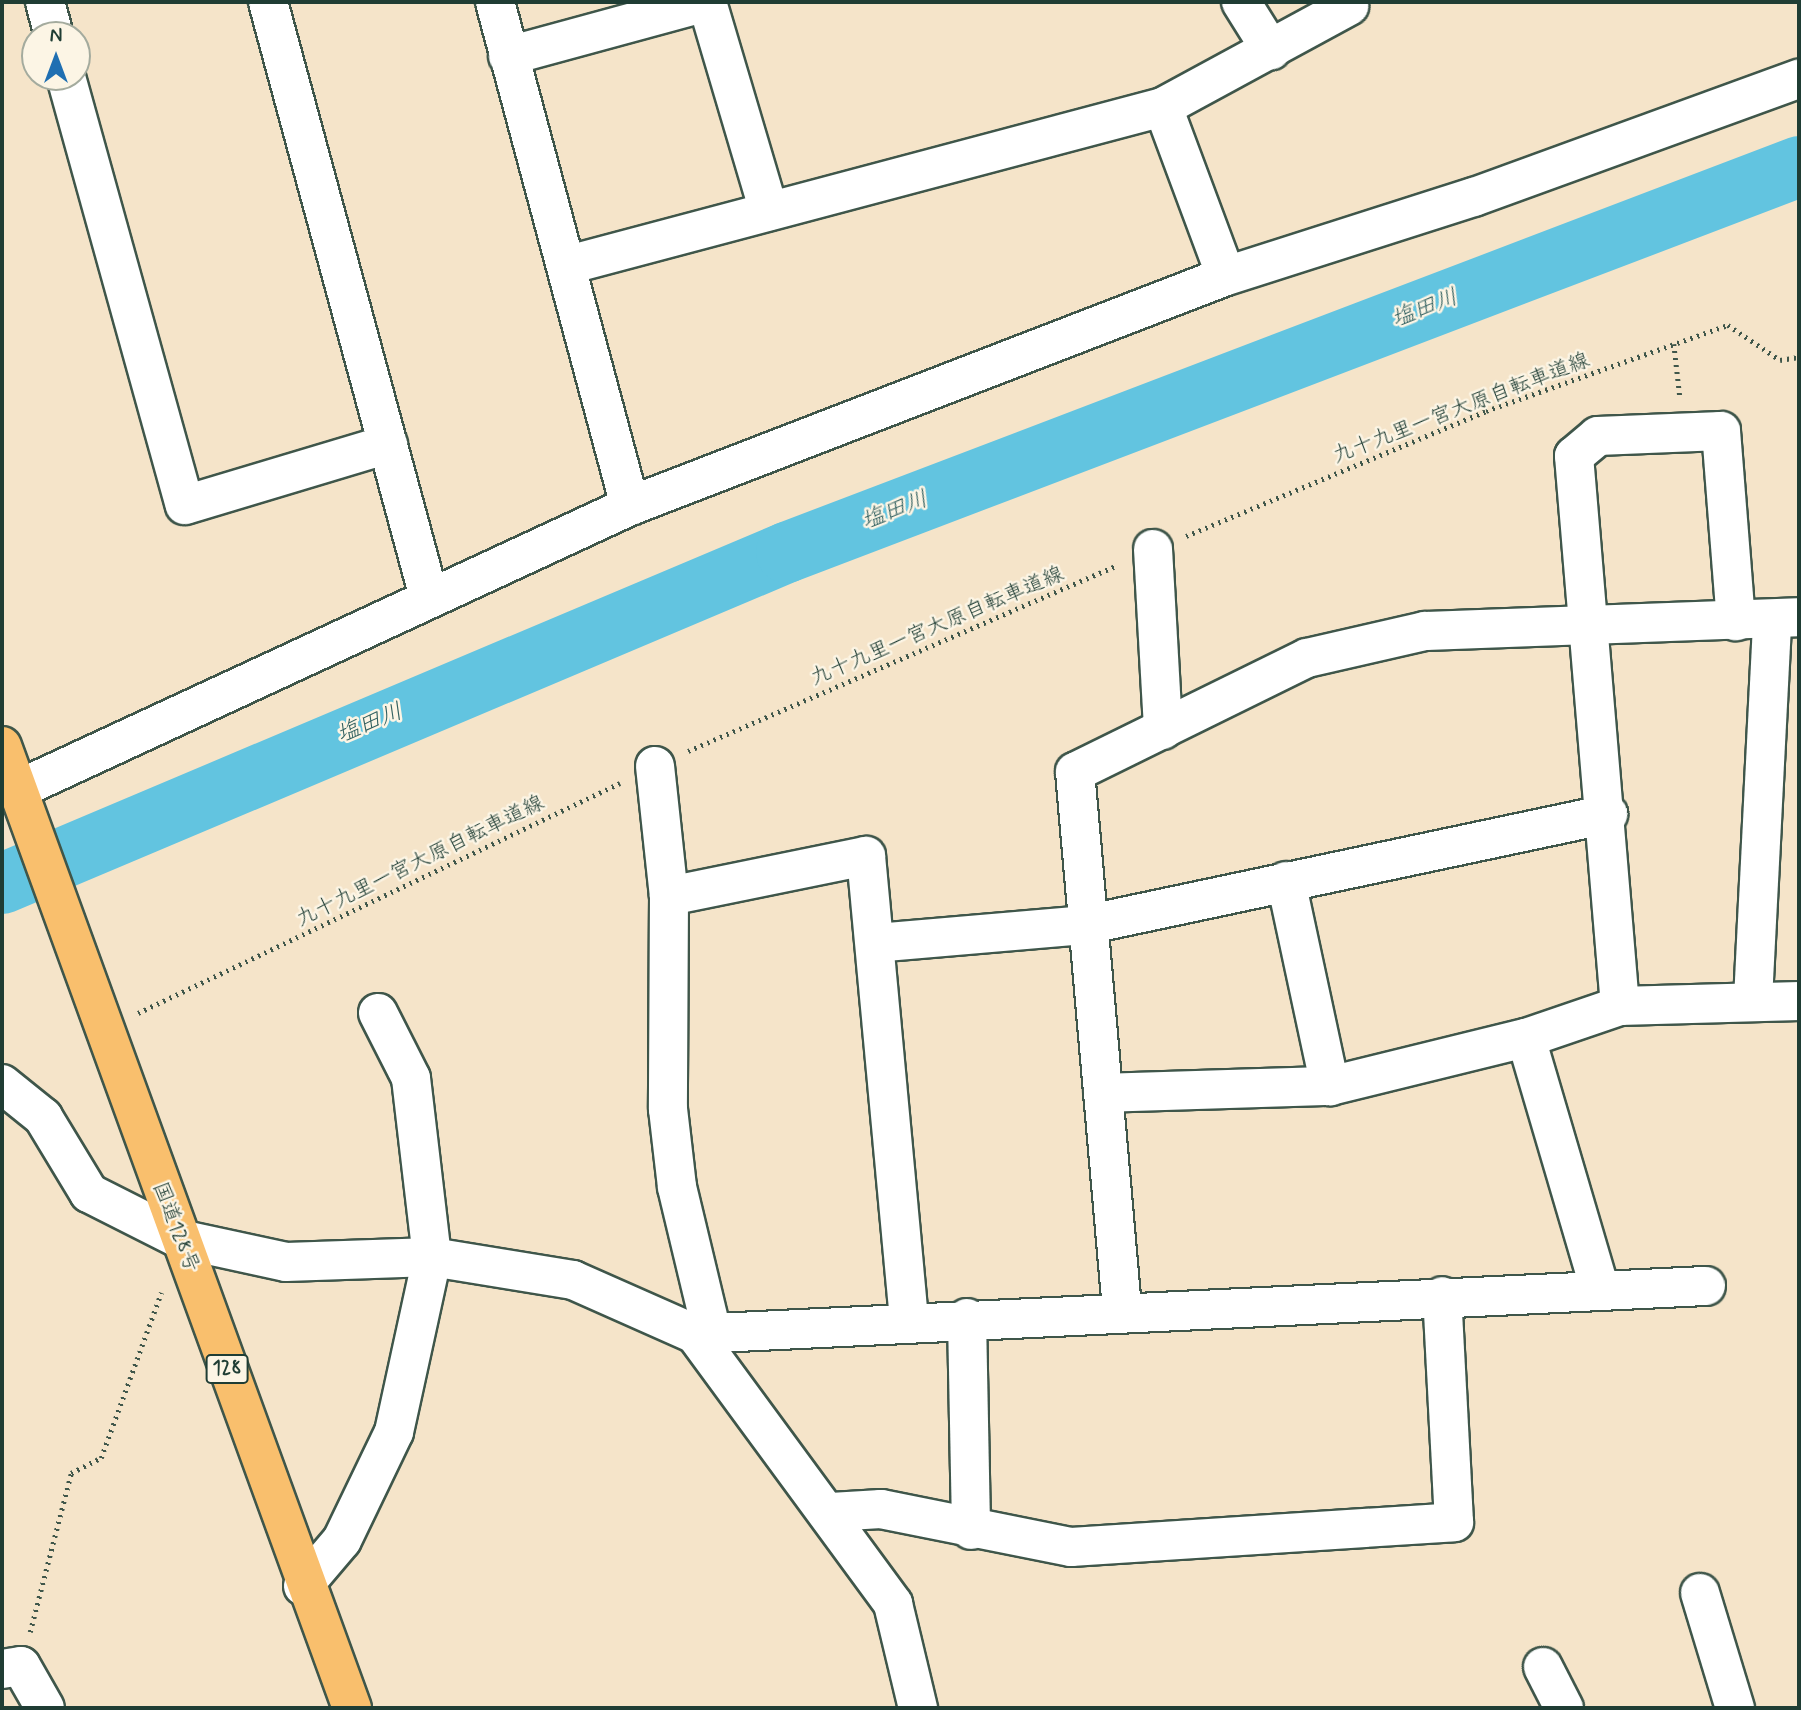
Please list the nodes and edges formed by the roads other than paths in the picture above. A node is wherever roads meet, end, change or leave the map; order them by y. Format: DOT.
graph roads {
  1 [pos="45,2"];
  2 [pos="268,2"];
  3 [pos="495,2"];
  4 [pos="707,2"];
  5 [pos="1241,2"];
  6 [pos="1349,6"];
  7 [pos="50,21"];
  8 [pos="1271,50"];
  9 [pos="508,55"];
  10 [pos="1799,79"];
  11 [pos="70,91"];
  12 [pos="1163,107"];
  13 [pos="769,211"];
  14 [pos="568,265"];
  15 [pos="1226,276"];
  16 [pos="388,444"];
  17 [pos="630,506"];
  18 [pos="1153,549"];
  19 [pos="429,597"];
  20 [pos="1769,619"];
  21 [pos="1592,629"];
  22 [pos="1163,730"];
  23 [pos="2,746"];
  24 [pos="655,766"];
  25 [pos="17,790"];
  26 [pos="1608,814"];
  27 [pos="1286,881"];
  28 [pos="669,896"];
  29 [pos="1086,925"];
  30 [pos="875,943"];
  31 [pos="1753,1000"];
  32 [pos="1799,1001"];
  33 [pos="1620,1006"];
  34 [pos="378,1013"];
  35 [pos="1526,1038"];
  36 [pos="2,1084"];
  37 [pos="1330,1086"];
  38 [pos="1103,1093"];
  39 [pos="180,1239"];
  40 [pos="432,1257"];
  41 [pos="1706,1286"];
  42 [pos="1601,1290"];
  43 [pos="1442,1296"];
  44 [pos="1122,1309"];
  45 [pos="968,1318"];
  46 [pos="909,1319"];
  47 [pos="704,1334"];
  48 [pos="831,1512"];
  49 [pos="971,1531"];
  50 [pos="303,1586"];
  51 [pos="1700,1593"];
  52 [pos="1543,1667"];
  53 [pos="11,1668"];
  54 [pos="45,1708"];
  55 [pos="352,1708"];
  56 [pos="918,1708"];
  57 [pos="1564,1708"];
  58 [pos="1735,1708"];
  1 -- 7 [label="street"];
  2 -- 16 [label="street"];
  3 -- 9 [label="street"];
  4 -- 9 [label="street"];
  4 -- 13 [label="street"];
  5 -- 8 [label="street"];
  6 -- 8 [label="street"];
  8 -- 12 [label="street"];
  9 -- 14 [label="street"];
  10 -- 15 [label="street"];
  11 -- 16 [label="street"];
  12 -- 13 [label="street"];
  12 -- 15 [label="street"];
  13 -- 14 [label="street"];
  14 -- 17 [label="street"];
  15 -- 17 [label="street"];
  16 -- 19 [label="street"];
  17 -- 19 [label="street"];
  18 -- 22 [label="street"];
  19 -- 25 [label="street"];
  20 -- 21 [label="street"];
  20 -- 21 [label="street"];
  20 -- 31 [label="street"];
  21 -- 22 [label="street"];
  21 -- 26 [label="street"];
  22 -- 29 [label="street"];
  23 -- 25 [label="highway, 国道128号 / 128"];
  24 -- 28 [label="street"];
  25 -- 39 [label="highway, 国道128号 / 128"];
  26 -- 27 [label="street"];
  26 -- 33 [label="street"];
  27 -- 29 [label="street"];
  27 -- 37 [label="street"];
  28 -- 30 [label="street"];
  28 -- 47 [label="street"];
  29 -- 30 [label="street"];
  29 -- 38 [label="street"];
  30 -- 46 [label="street"];
  31 -- 32 [label="street"];
  31 -- 33 [label="street"];
  33 -- 35 [label="street"];
  34 -- 40 [label="street"];
  35 -- 37 [label="street"];
  35 -- 42 [label="street"];
  36 -- 39 [label="street"];
  37 -- 38 [label="street"];
  38 -- 44 [label="street"];
  39 -- 40 [label="street"];
  39 -- 50 [label="highway, 国道128号 / 128"];
  40 -- 47 [label="street"];
  40 -- 50 [label="street"];
  41 -- 42 [label="street"];
  42 -- 43 [label="street"];
  43 -- 44 [label="street"];
  43 -- 49 [label="street"];
  44 -- 45 [label="street"];
  45 -- 46 [label="street"];
  45 -- 49 [label="street"];
  46 -- 47 [label="street"];
  47 -- 48 [label="street"];
  48 -- 49 [label="street"];
  48 -- 56 [label="street"];
  50 -- 55 [label="highway, 国道128号 / 128"];
  51 -- 58 [label="street"];
  52 -- 57 [label="street"];
  53 -- 54 [label="street"];
}
